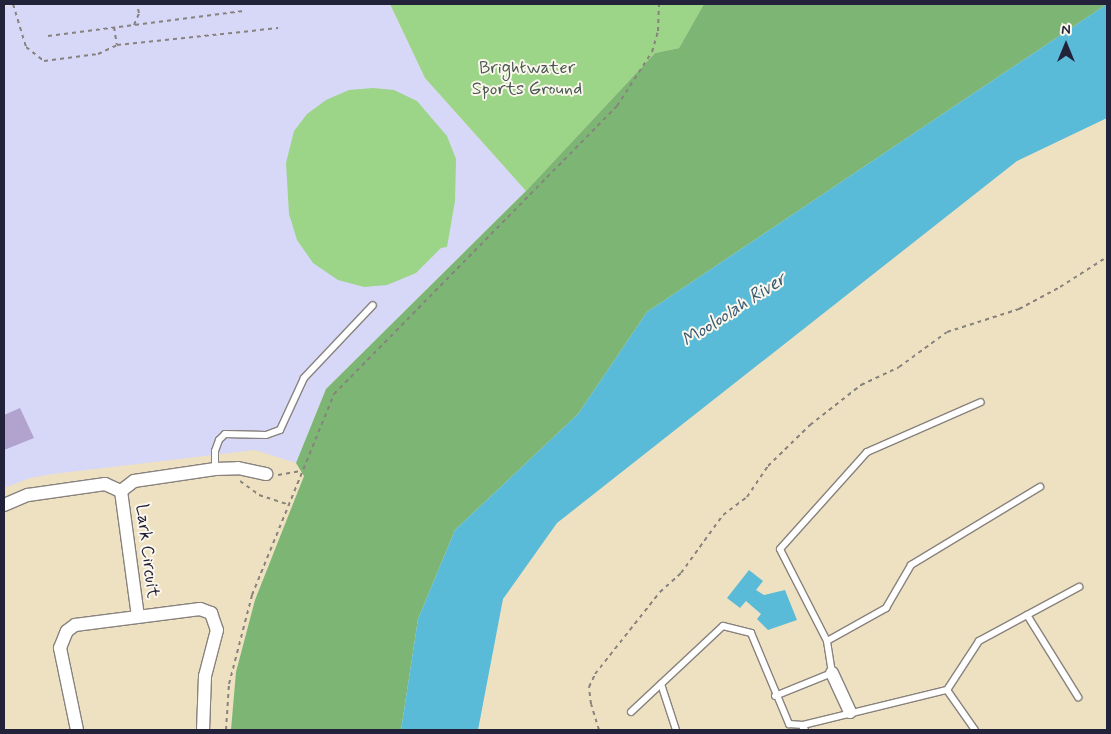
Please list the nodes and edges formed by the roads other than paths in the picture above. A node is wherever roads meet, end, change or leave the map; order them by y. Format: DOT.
graph roads {
  1 [pos="373,305"];
  2 [pos="982,402"];
  3 [pos="215,469"];
  4 [pos="266,474"];
  5 [pos="1040,487"];
  6 [pos="121,491"];
  7 [pos="4,505"];
  8 [pos="1079,587"];
  9 [pos="1027,615"];
  10 [pos="138,616"];
  11 [pos="827,641"];
  12 [pos="832,673"];
  13 [pos="660,684"];
  14 [pos="947,690"];
  15 [pos="775,696"];
  16 [pos="1078,697"];
  17 [pos="631,712"];
  18 [pos="850,712"];
  19 [pos="804,729"];
  20 [pos="77,730"];
  21 [pos="203,730"];
  22 [pos="676,730"];
  23 [pos="974,730"];
  1 -- 3 [label="lane"];
  2 -- 11 [label="lane"];
  3 -- 4 [label="street"];
  3 -- 6 [label="street"];
  5 -- 11 [label="lane"];
  6 -- 7 [label="street"];
  6 -- 10 [label="street, Lark Circuit"];
  8 -- 9 [label="lane"];
  9 -- 14 [label="lane"];
  9 -- 16 [label="lane"];
  10 -- 20 [label="street, Lark Circuit"];
  10 -- 21 [label="street, Lark Circuit"];
  11 -- 12 [label="lane"];
  12 -- 15 [label="lane"];
  12 -- 18 [label="street"];
  13 -- 15 [label="lane"];
  13 -- 17 [label="lane"];
  13 -- 22 [label="lane"];
  14 -- 18 [label="lane"];
  14 -- 23 [label="lane"];
  15 -- 19 [label="lane"];
  18 -- 19 [label="lane"];
}
